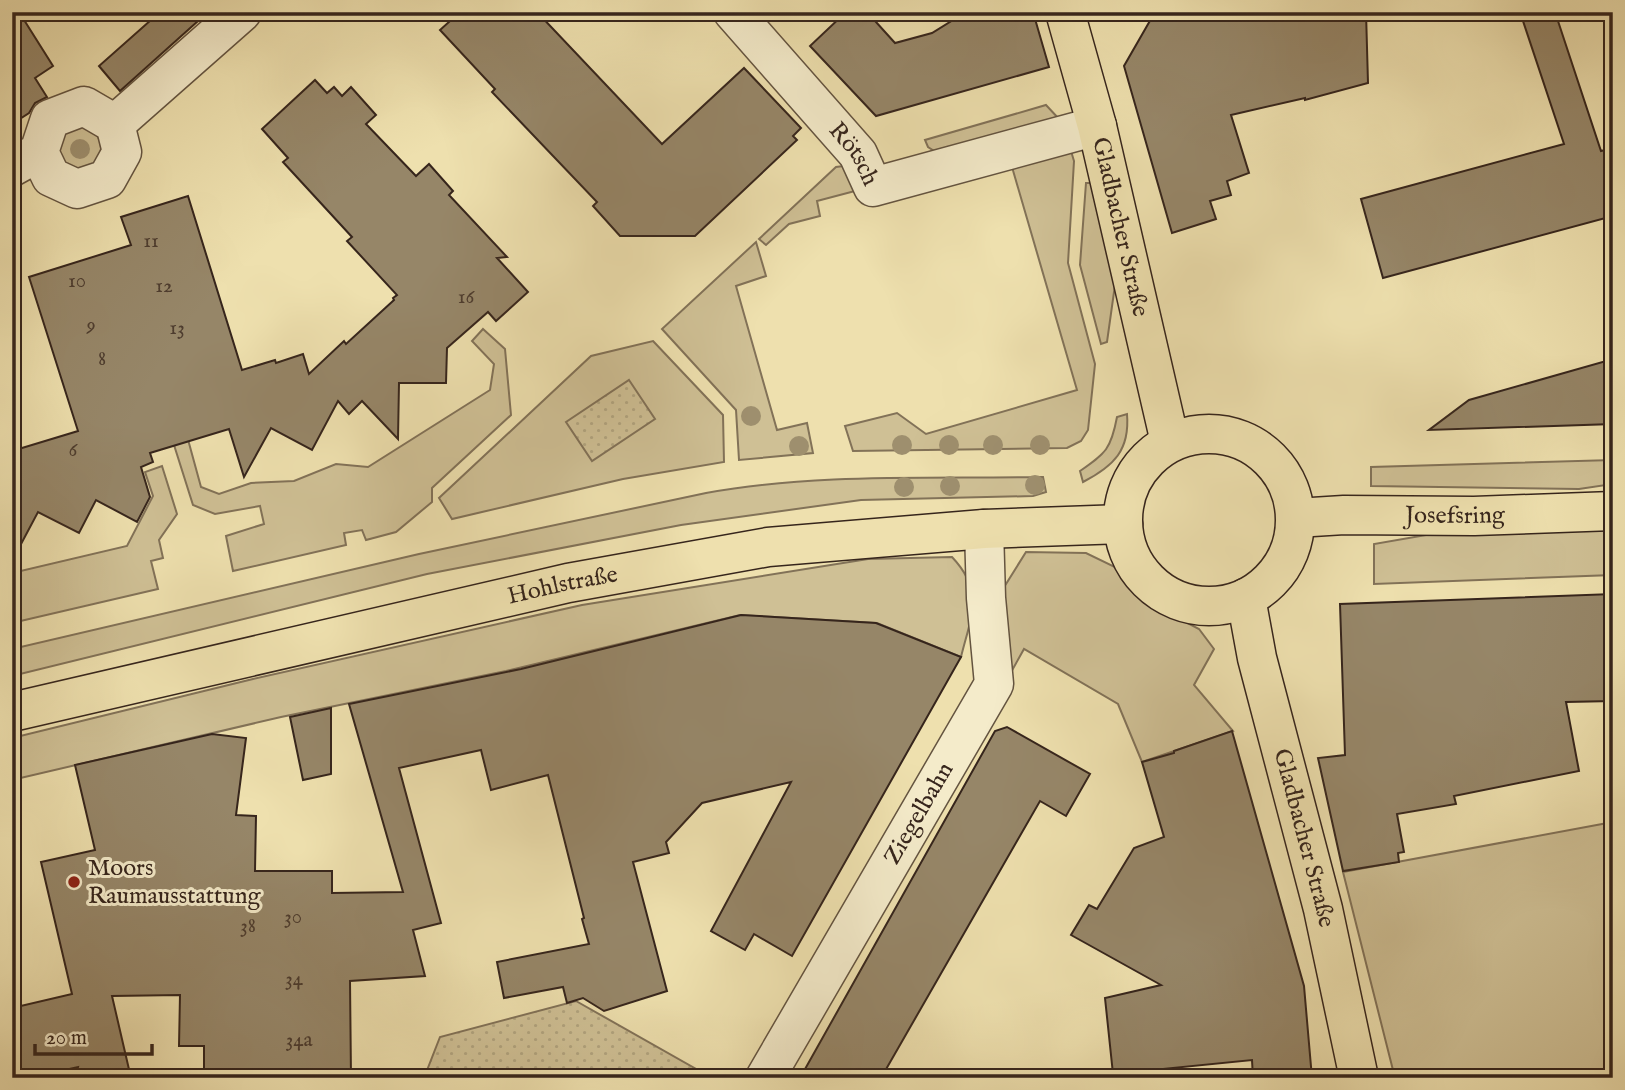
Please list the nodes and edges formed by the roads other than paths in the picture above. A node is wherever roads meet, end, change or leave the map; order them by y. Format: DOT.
graph roads {
  1 [pos="242,12"];
  2 [pos="733,12"];
  3 [pos="1074,17"];
  4 [pos="115,124"];
  5 [pos="1097,126"];
  6 [pos="25,160"];
  7 [pos="1170,442"];
  8 [pos="1613,511"];
  9 [pos="1296,517"];
  10 [pos="1123,524"];
  11 [pos="984,529"];
  12 [pos="1246,598"];
  13 [pos="12,712"];
  14 [pos="765,1078"];
  15 [pos="1359,1078"];
  1 -- 4 [label="street"];
  2 -- 5 [label="street, Rötsch"];
  3 -- 5 [label="main road, Gladbacher Straße"];
  4 -- 6 [label="street"];
  4 -- 6 [label="street"];
  5 -- 7 [label="main road, Gladbacher Straße"];
  7 -- 9 [label="main road"];
  7 -- 10 [label="main road"];
  8 -- 9 [label="main road, Josefsring"];
  9 -- 12 [label="main road"];
  10 -- 11 [label="main road, Hohlstraße"];
  10 -- 12 [label="main road"];
  11 -- 13 [label="main road, Hohlstraße"];
  11 -- 14 [label="street, Ziegelbahn"];
  12 -- 15 [label="main road, Gladbacher Straße"];
}
